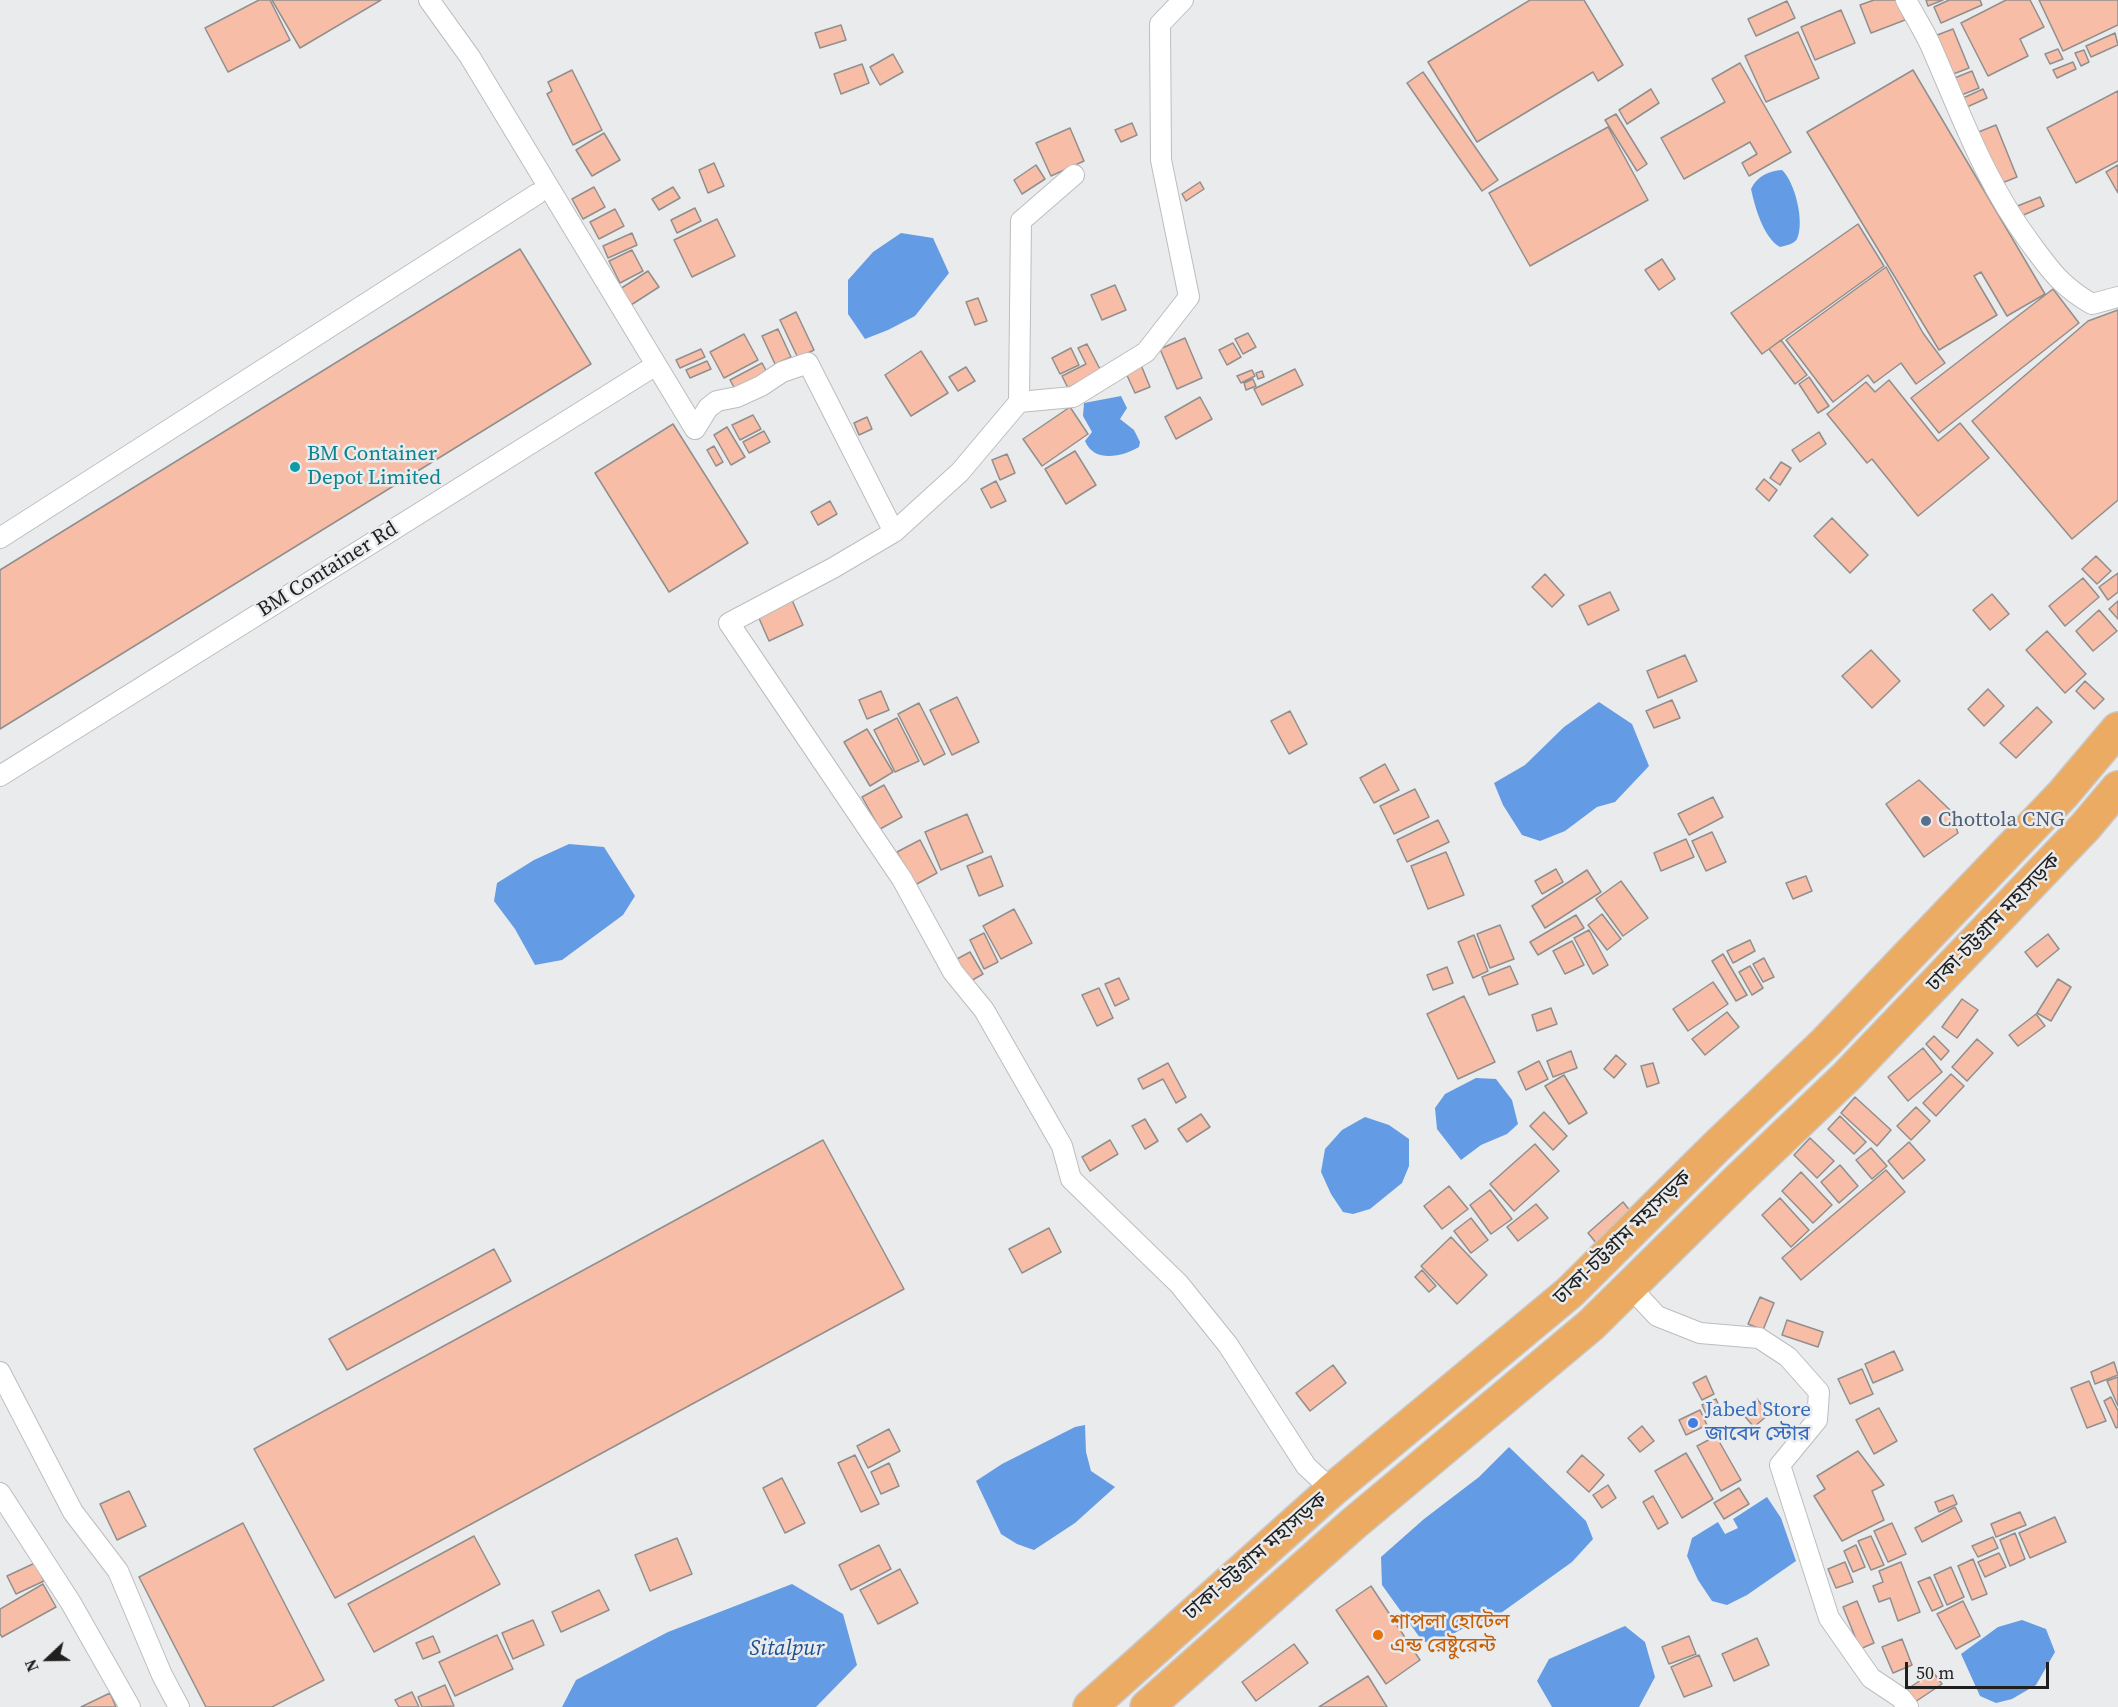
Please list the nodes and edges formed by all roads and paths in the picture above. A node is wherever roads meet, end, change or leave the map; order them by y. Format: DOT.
graph roads {
  1 [pos="429,0"];
  2 [pos="1183,0"];
  3 [pos="1906,0"];
  4 [pos="1074,175"];
  5 [pos="537,194"];
  6 [pos="2118,297"];
  7 [pos="656,365"];
  8 [pos="1019,402"];
  9 [pos="894,532"];
  10 [pos="0,538"];
  11 [pos="2118,729"];
  12 [pos="0,776"];
  13 [pos="2118,788"];
  14 [pos="1630,1287"];
  15 [pos="0,1372"];
  16 [pos="1332,1490"];
  17 [pos="0,1492"];
  18 [pos="130,1707"];
  19 [pos="179,1707"];
  20 [pos="1090,1707"];
  21 [pos="1148,1707"];
  22 [pos="1908,1707"];
  1 -- 7 [label="street"];
  2 -- 8 [label="street"];
  3 -- 6 [label="street"];
  4 -- 8 [label="street"];
  5 -- 10 [label="street"];
  7 -- 9 [label="street"];
  7 -- 12 [label="street, BM Container Rd"];
  8 -- 9 [label="street"];
  9 -- 16 [label="street"];
  11 -- 16 [label="highway, ঢাকা-চট্টগ্রাম মহাসড়ক"];
  13 -- 14 [label="highway, ঢাকা-চট্টগ্রাম মহাসড়ক"];
  14 -- 21 [label="highway, ঢাকা-চট্টগ্রাম মহাসড়ক"];
  14 -- 22 [label="street"];
  15 -- 19 [label="street"];
  16 -- 20 [label="highway, ঢাকা-চট্টগ্রাম মহাসড়ক"];
  17 -- 18 [label="street"];
}
